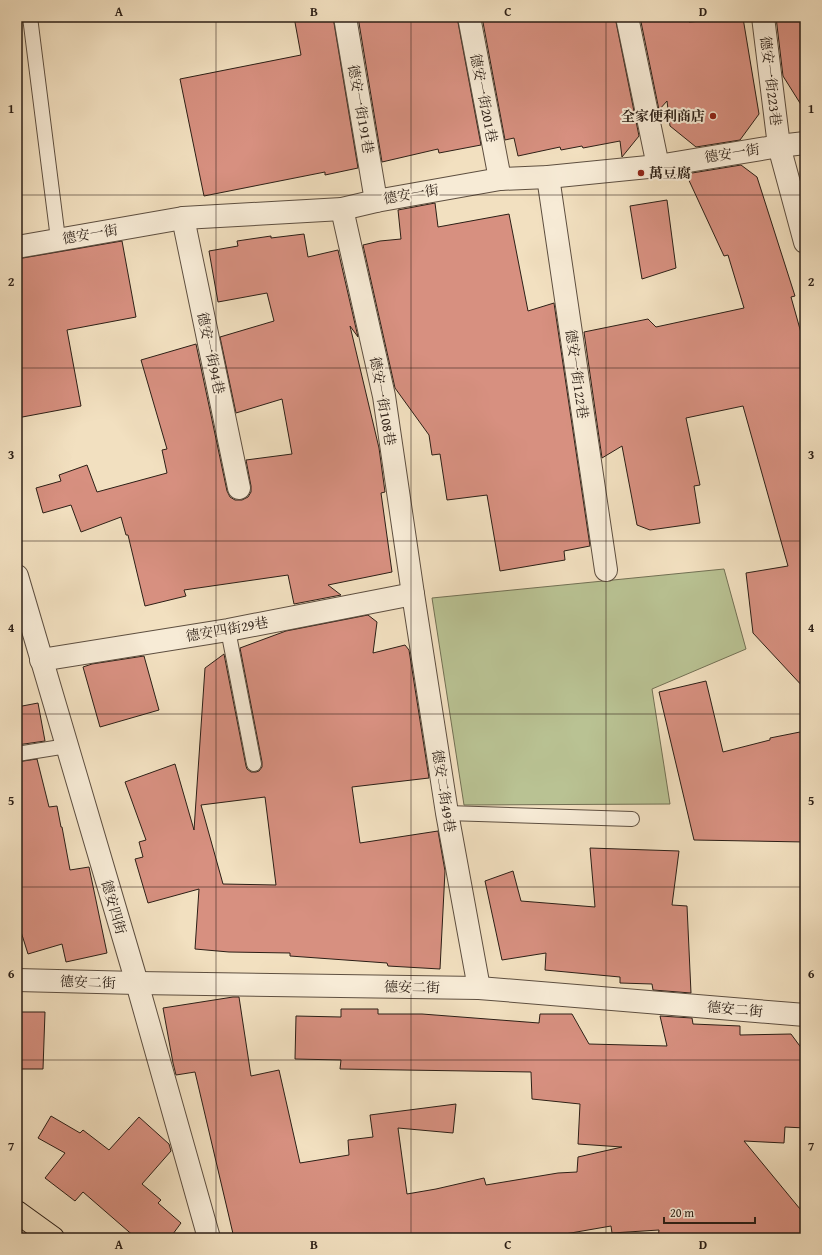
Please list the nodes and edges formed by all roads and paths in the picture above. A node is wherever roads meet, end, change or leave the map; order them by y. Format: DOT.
graph roads {
  1 [pos="30,17"];
  2 [pos="345,17"];
  3 [pos="469,17"];
  4 [pos="627,17"];
  5 [pos="762,17"];
  6 [pos="805,143"];
  7 [pos="779,146"];
  8 [pos="658,166"];
  9 [pos="548,177"];
  10 [pos="500,179"];
  11 [pos="376,200"];
  12 [pos="342,209"];
  13 [pos="183,218"];
  14 [pos="58,240"];
  15 [pos="805,242"];
  16 [pos="17,247"];
  17 [pos="239,488"];
  18 [pos="606,570"];
  19 [pos="17,576"];
  20 [pos="413,594"];
  21 [pos="228,630"];
  22 [pos="41,660"];
  23 [pos="67,746"];
  24 [pos="17,754"];
  25 [pos="254,764"];
  26 [pos="447,814"];
  27 [pos="632,819"];
  28 [pos="17,980"];
  29 [pos="137,983"];
  30 [pos="479,988"];
  31 [pos="805,1015"];
  32 [pos="17,1212"];
  33 [pos="53,1238"];
  34 [pos="209,1238"];
  1 -- 14 [label="lane"];
  2 -- 11 [label="street, 德安一街191巷"];
  3 -- 10 [label="street, 德安一街201巷"];
  4 -- 8 [label="street"];
  5 -- 7 [label="street, 德安一街223巷"];
  6 -- 7 [label="street, 德安一街"];
  7 -- 8 [label="street, 德安一街"];
  7 -- 15 [label="street, 德安一街223巷"];
  8 -- 9 [label="street, 德安一街"];
  9 -- 10 [label="street, 德安一街"];
  9 -- 18 [label="street, 德安一街122巷"];
  10 -- 11 [label="street, 德安一街"];
  11 -- 12 [label="street, 德安一街"];
  12 -- 13 [label="street, 德安一街"];
  12 -- 20 [label="street, 德安一街108巷"];
  13 -- 14 [label="street, 德安一街"];
  13 -- 17 [label="street, 德安一街94巷"];
  14 -- 16 [label="street, 德安一街"];
  19 -- 22 [label="street, 德安四街"];
  20 -- 21 [label="street, 德安四街29巷"];
  20 -- 26 [label="street, 德安二街49巷"];
  21 -- 22 [label="street, 德安四街29巷"];
  21 -- 25 [label="lane"];
  22 -- 23 [label="street, 德安四街"];
  23 -- 24 [label="lane"];
  23 -- 29 [label="street, 德安四街"];
  26 -- 27 [label="lane"];
  26 -- 30 [label="street, 德安二街49巷"];
  28 -- 29 [label="street, 德安二街"];
  29 -- 30 [label="street, 德安二街"];
  29 -- 34 [label="street, 德安四街"];
  30 -- 31 [label="street, 德安二街"];
  32 -- 33 [label="main road"];
}
